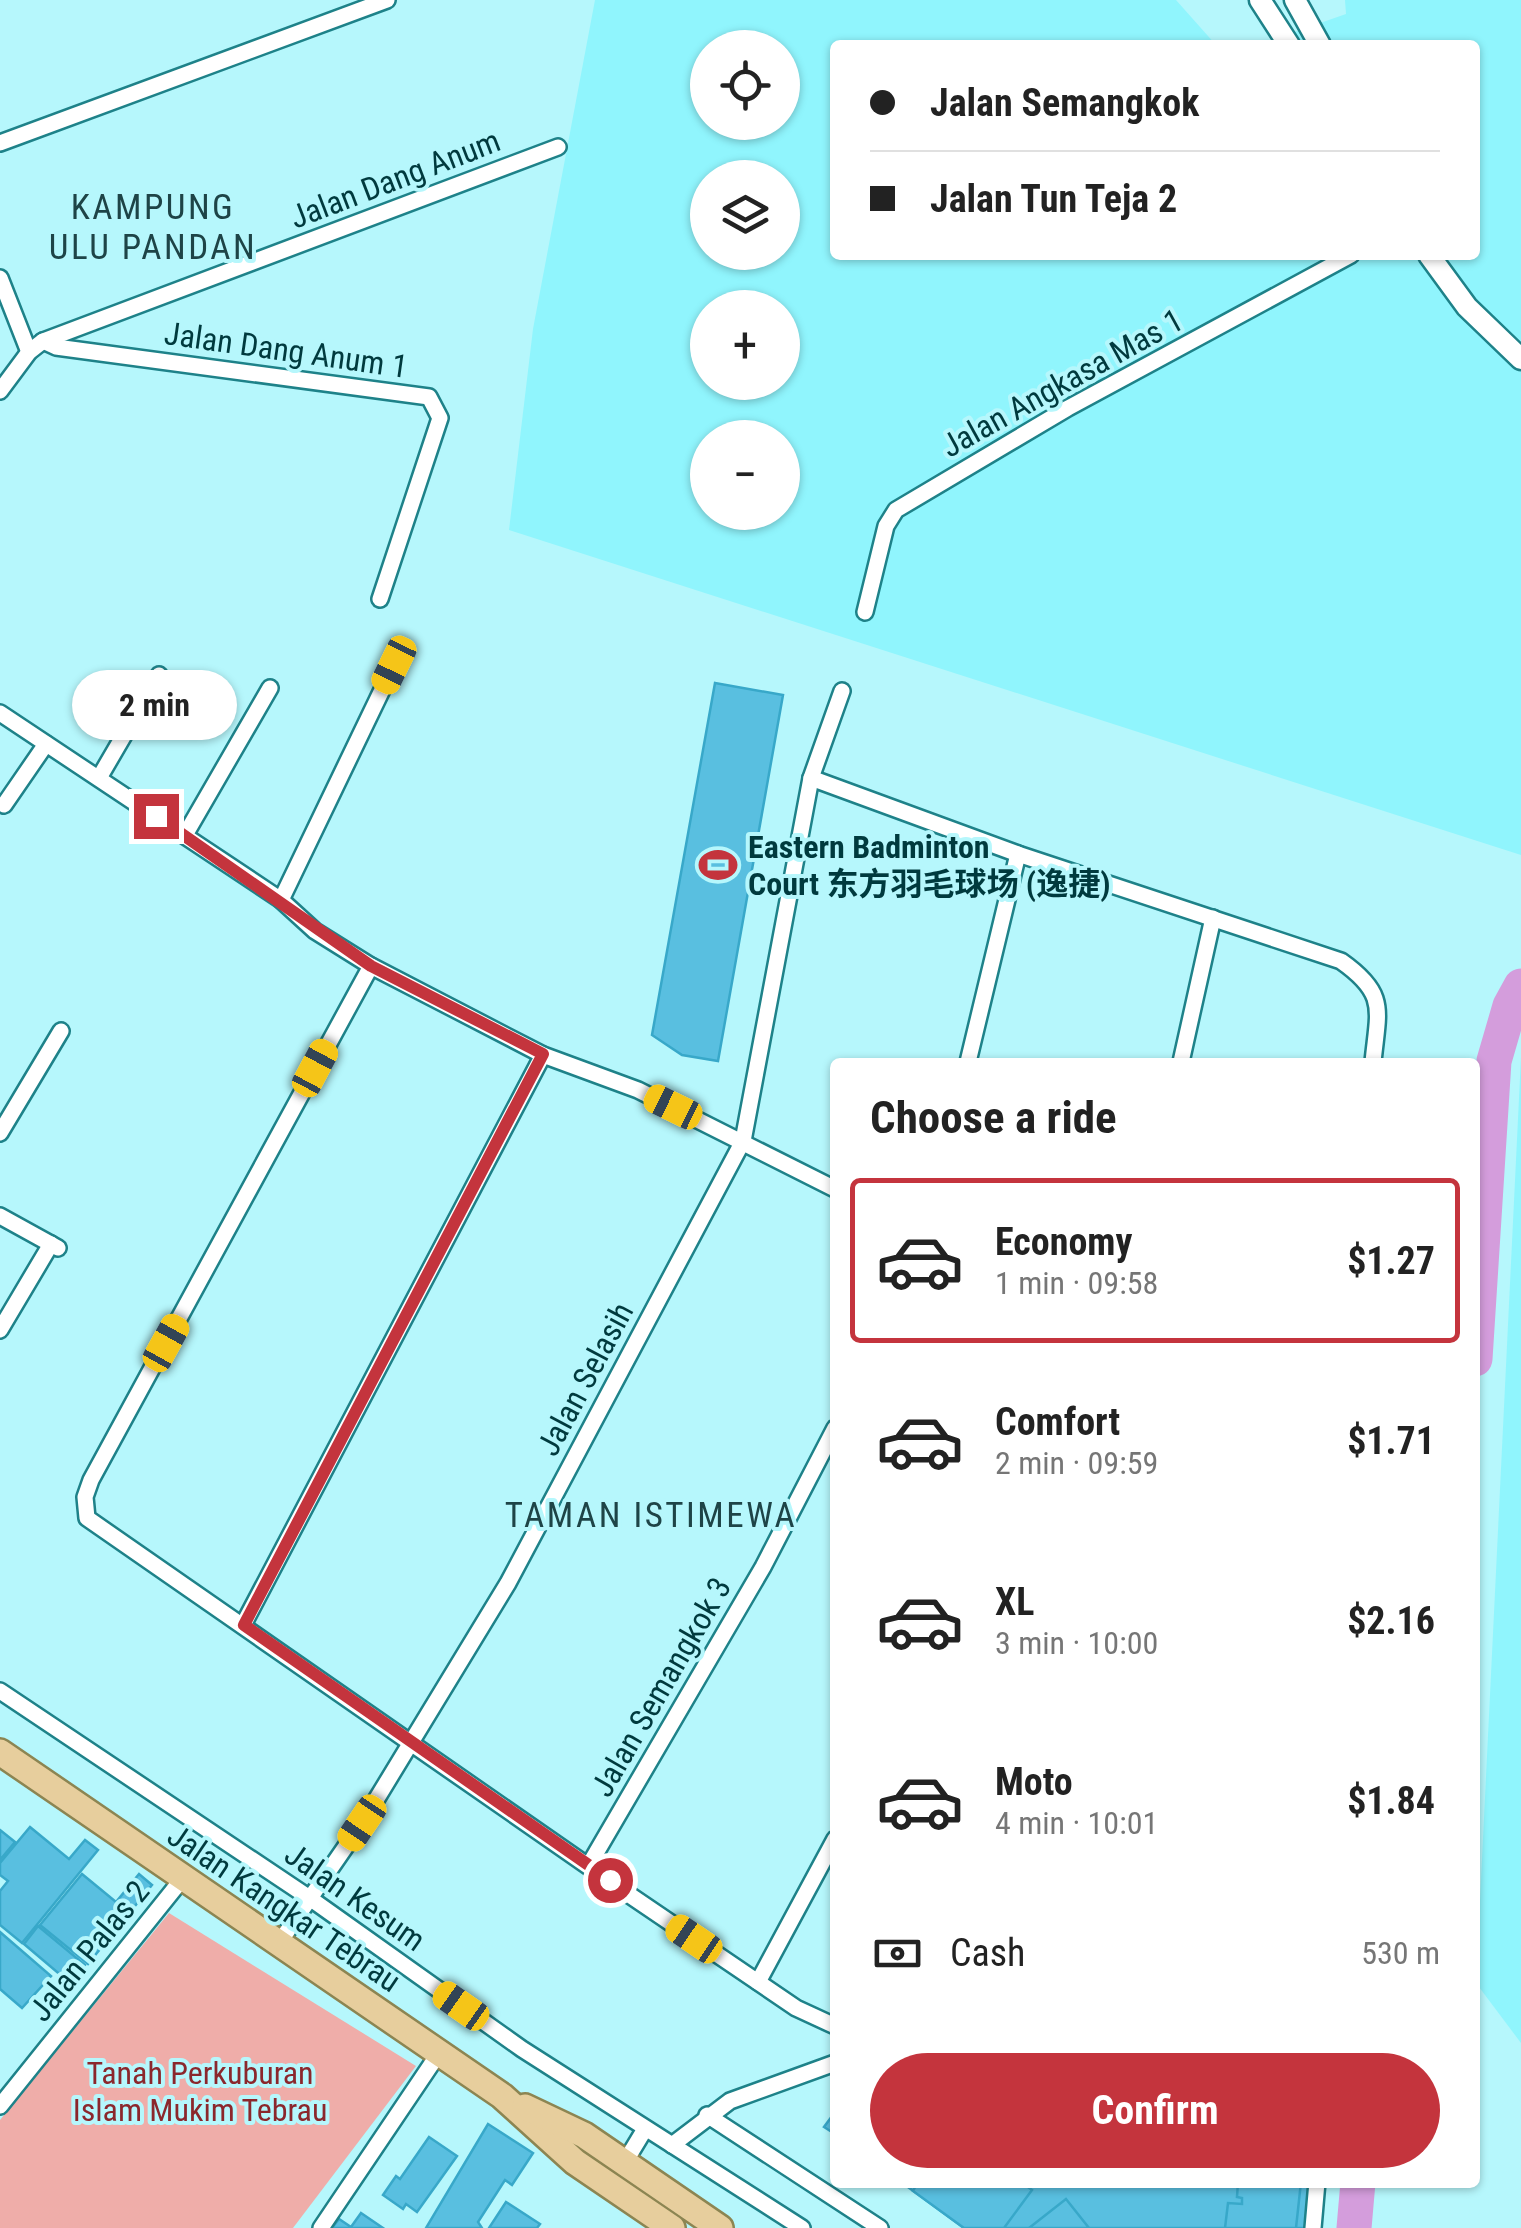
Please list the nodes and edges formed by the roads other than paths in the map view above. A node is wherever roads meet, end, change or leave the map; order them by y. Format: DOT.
graph roads {
  1 [pos="387,0"];
  2 [pos="1260,0"];
  3 [pos="1294,0"];
  4 [pos="1286,40"];
  5 [pos="1317,40"];
  6 [pos="0,143"];
  7 [pos="558,147"];
  8 [pos="1343,260"];
  9 [pos="1433,260"];
  10 [pos="0,278"];
  11 [pos="43,341"];
  12 [pos="29,352"];
  13 [pos="1521,360"];
  14 [pos="0,391"];
  15 [pos="380,600"];
  16 [pos="865,612"];
  17 [pos="394,665"];
  18 [pos="160,675"];
  19 [pos="270,688"];
  20 [pos="842,691"];
  21 [pos="0,714"];
  22 [pos="46,744"];
  23 [pos="99,778"];
  24 [pos="811,778"];
  25 [pos="4,806"];
  26 [pos="185,835"];
  27 [pos="1018,854"];
  28 [pos="281,900"];
  29 [pos="1214,918"];
  30 [pos="371,966"];
  31 [pos="61,1031"];
  32 [pos="543,1054"];
  33 [pos="969,1058"];
  34 [pos="1182,1058"];
  35 [pos="1373,1058"];
  36 [pos="0,1133"];
  37 [pos="743,1141"];
  38 [pos="830,1186"];
  39 [pos="0,1216"];
  40 [pos="0,1330"];
  41 [pos="830,1438"];
  42 [pos="244,1625"];
  43 [pos="0,1691"];
  44 [pos="412,1740"];
  45 [pos="0,1752"];
  46 [pos="830,1848"];
  47 [pos="588,1865"];
  48 [pos="182,1878"];
  49 [pos="311,1899"];
  50 [pos="279,1944"];
  51 [pos="758,1982"];
  52 [pos="830,2024"];
  53 [pos="439,2053"];
  54 [pos="830,2065"];
  55 [pos="502,2096"];
  56 [pos="0,2106"];
  57 [pos="707,2115"];
  58 [pos="645,2129"];
  59 [pos="672,2144"];
  60 [pos="625,2162"];
  61 [pos="1316,2188"];
  62 [pos="321,2228"];
  63 [pos="672,2228"];
  64 [pos="720,2228"];
  65 [pos="802,2228"];
  66 [pos="880,2228"];
  67 [pos="1312,2228"];
  1 -- 6 [label="street"];
  2 -- 4 [label="street"];
  3 -- 5 [label="street"];
  7 -- 11 [label="street, Jalan Dang Anum"];
  8 -- 16 [label="street, Jalan Angkasa Mas 1"];
  9 -- 13 [label="street"];
  10 -- 12 [label="street"];
  11 -- 12 [label="street, Jalan Dang Anum"];
  11 -- 15 [label="street, Jalan Dang Anum 1"];
  12 -- 14 [label="street, Jalan Dang Anum"];
  17 -- 28 [label="street"];
  18 -- 23 [label="street"];
  19 -- 26 [label="street"];
  20 -- 24 [label="street, Jalan Selasih"];
  21 -- 22 [label="street"];
  22 -- 23 [label="street"];
  22 -- 25 [label="street"];
  23 -- 26 [label="street"];
  24 -- 27 [label="street"];
  24 -- 37 [label="street, Jalan Selasih"];
  26 -- 28 [label="street"];
  27 -- 29 [label="street"];
  27 -- 33 [label="street"];
  28 -- 30 [label="street"];
  29 -- 34 [label="street"];
  29 -- 35 [label="street"];
  30 -- 32 [label="street"];
  30 -- 42 [label="street"];
  31 -- 36 [label="street"];
  32 -- 37 [label="street"];
  32 -- 42 [label="street"];
  37 -- 38 [label="street"];
  37 -- 44 [label="street, Jalan Selasih"];
  39 -- 40 [label="street"];
  41 -- 47 [label="street, Jalan Semangkok 3"];
  42 -- 44 [label="street"];
  43 -- 49 [label="street, Jalan Kesum"];
  44 -- 47 [label="street"];
  44 -- 49 [label="street, Jalan Selasih"];
  45 -- 48 [label="main road, Jalan Kangkar Tebrau"];
  46 -- 51 [label="street"];
  47 -- 51 [label="street"];
  48 -- 50 [label="main road, Jalan Kangkar Tebrau"];
  48 -- 56 [label="street, Jalan Palas 2"];
  49 -- 50 [label="street, Jalan Selasih"];
  49 -- 58 [label="street, Jalan Kesum"];
  50 -- 53 [label="main road, Jalan Kangkar Tebrau"];
  51 -- 52 [label="street"];
  53 -- 55 [label="main road, Jalan Kangkar Tebrau"];
  53 -- 62 [label="street"];
  54 -- 57 [label="street"];
  55 -- 60 [label="main road"];
  55 -- 63 [label="main road, Jalan Kangkar Tebrau"];
  57 -- 59 [label="street"];
  57 -- 66 [label="street"];
  58 -- 59 [label="street, Jalan Kesum"];
  58 -- 60 [label="street"];
  59 -- 65 [label="street, Jalan Kesum"];
  60 -- 64 [label="main road"];
  61 -- 67 [label="street"];
}
